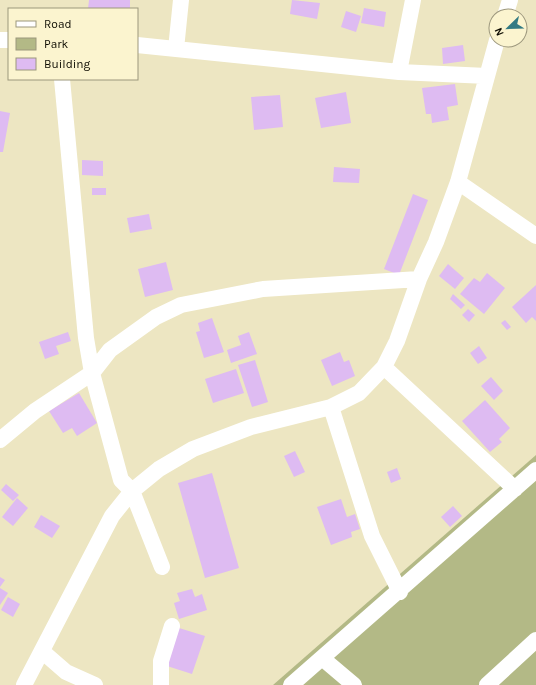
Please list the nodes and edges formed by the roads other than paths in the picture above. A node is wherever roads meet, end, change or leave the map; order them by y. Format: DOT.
graph roads {
  1 [pos="180,0"];
  2 [pos="413,0"];
  3 [pos="138,45"];
  4 [pos="495,48"];
  5 [pos="176,50"];
  6 [pos="399,72"];
  7 [pos="487,76"];
  8 [pos="62,80"];
  9 [pos="458,182"];
  10 [pos="536,236"];
  11 [pos="420,279"];
  12 [pos="384,367"];
  13 [pos="92,373"];
  14 [pos="331,407"];
  15 [pos="0,440"];
  16 [pos="536,470"];
  17 [pos="515,489"];
  18 [pos="132,491"];
  19 [pos="162,567"];
  20 [pos="400,592"];
  21 [pos="172,626"];
  22 [pos="536,640"];
  23 [pos="43,652"];
  24 [pos="322,658"];
  25 [pos="24,685"];
  26 [pos="95,685"];
  27 [pos="161,685"];
  28 [pos="291,685"];
  29 [pos="354,685"];
  30 [pos="487,685"];
  1 -- 5 [label="street"];
  2 -- 6 [label="street"];
  3 -- 5 [label="street"];
  4 -- 7 [label="street"];
  5 -- 6 [label="street"];
  6 -- 7 [label="street"];
  7 -- 9 [label="street"];
  8 -- 13 [label="street"];
  9 -- 10 [label="street"];
  9 -- 11 [label="street"];
  11 -- 12 [label="street"];
  11 -- 13 [label="street"];
  12 -- 14 [label="street"];
  12 -- 17 [label="street"];
  13 -- 15 [label="street"];
  13 -- 18 [label="street"];
  14 -- 18 [label="street"];
  14 -- 20 [label="street"];
  16 -- 17 [label="street"];
  17 -- 20 [label="street"];
  18 -- 19 [label="street"];
  18 -- 23 [label="street"];
  20 -- 24 [label="street"];
  21 -- 27 [label="street"];
  22 -- 30 [label="street"];
  23 -- 25 [label="street"];
  23 -- 26 [label="street"];
  24 -- 28 [label="street"];
  24 -- 29 [label="street"];
}
